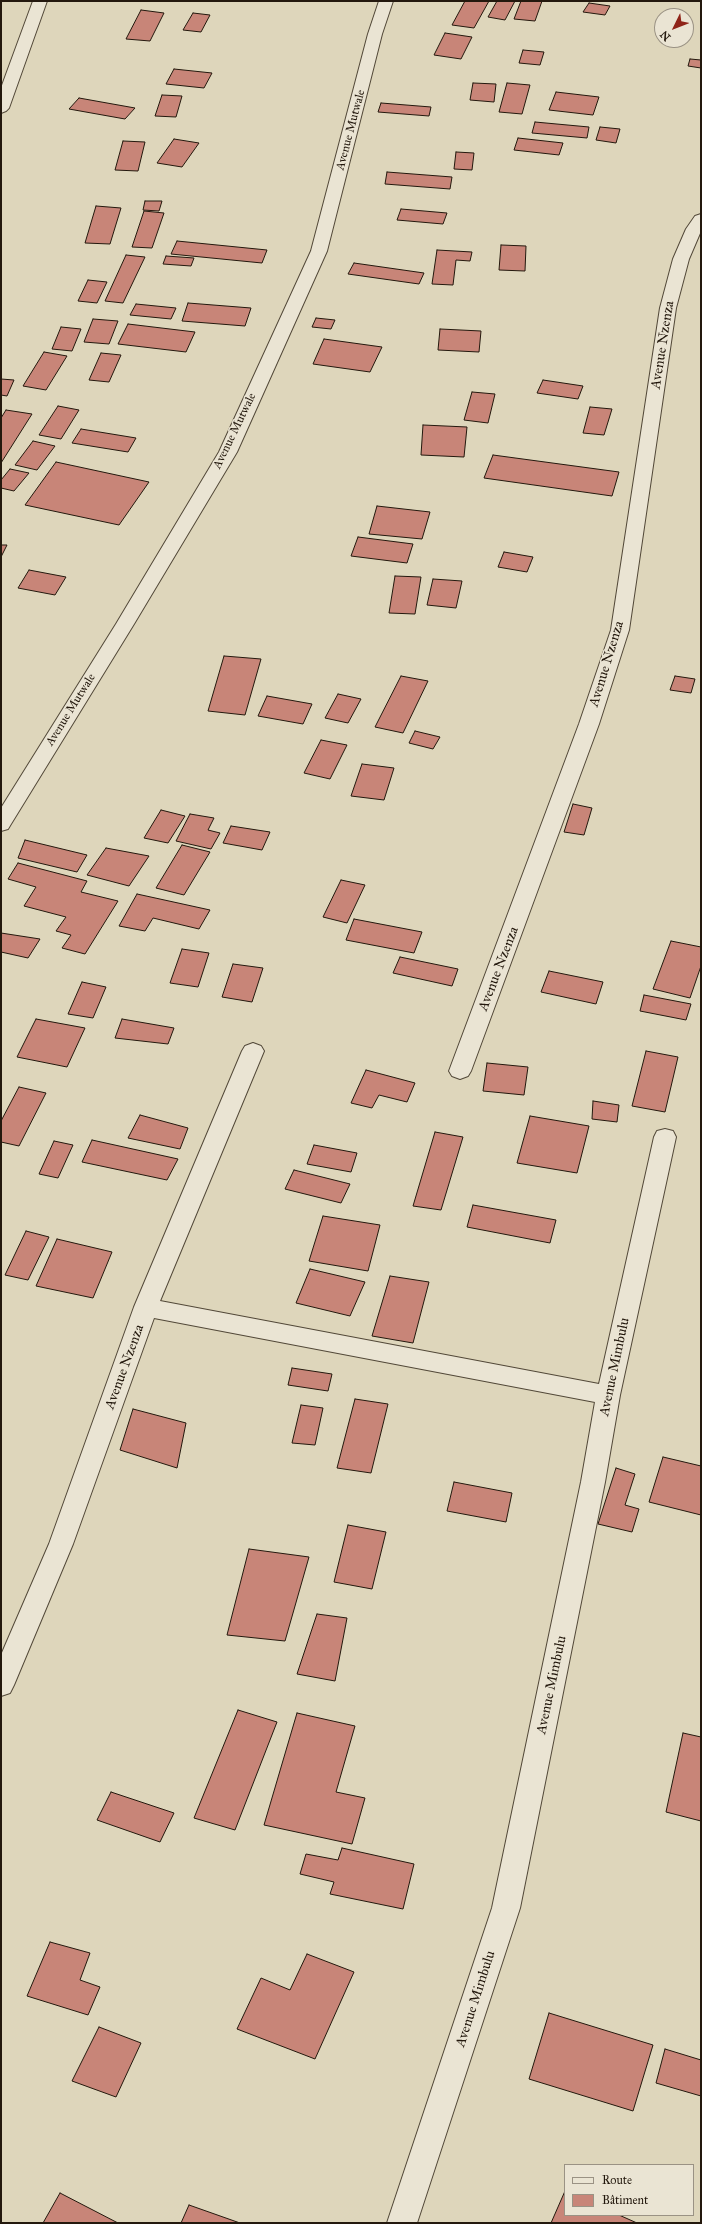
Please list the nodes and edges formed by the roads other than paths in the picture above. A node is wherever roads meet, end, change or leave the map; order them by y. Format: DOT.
graph roads {
  1 [pos="40,1"];
  2 [pos="386,1"];
  3 [pos="1,108"];
  4 [pos="701,219"];
  5 [pos="1,824"];
  6 [pos="253,1051"];
  7 [pos="460,1071"];
  8 [pos="665,1137"];
  9 [pos="146,1307"];
  10 [pos="608,1395"];
  11 [pos="1,1685"];
  12 [pos="402,2223"];
  1 -- 3 [label="street"];
  2 -- 5 [label="street, Avenue Mutwale"];
  4 -- 7 [label="street, Avenue Nzenza"];
  6 -- 9 [label="street, Avenue Nzenza"];
  8 -- 10 [label="street, Avenue Mimbulu"];
  9 -- 10 [label="street"];
  9 -- 11 [label="street, Avenue Nzenza"];
  10 -- 12 [label="street, Avenue Mimbulu"];
}
